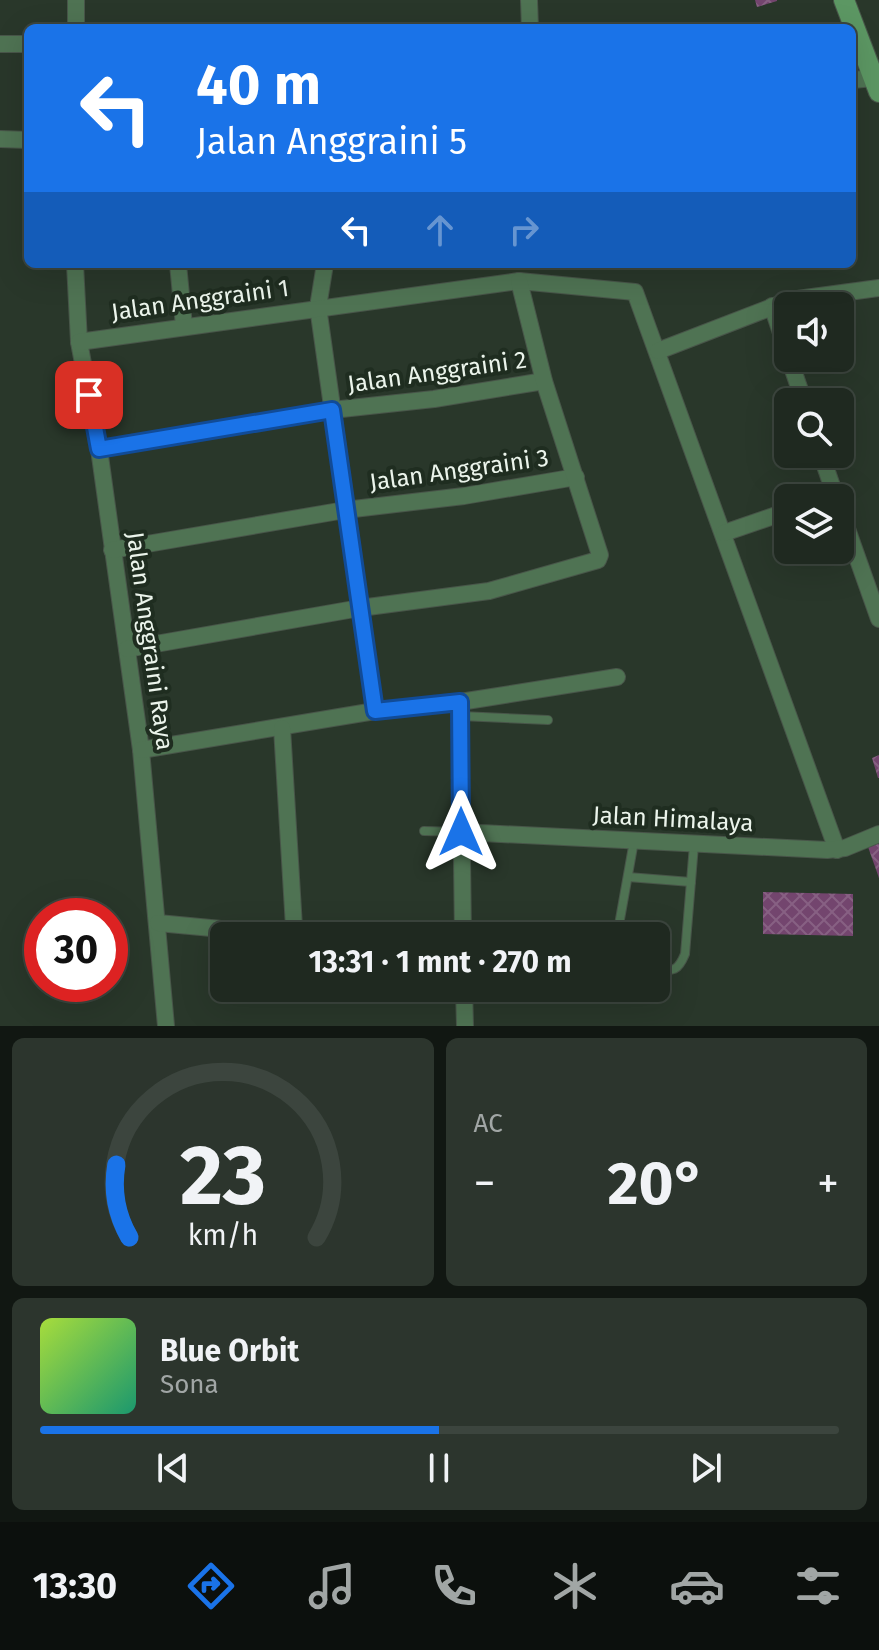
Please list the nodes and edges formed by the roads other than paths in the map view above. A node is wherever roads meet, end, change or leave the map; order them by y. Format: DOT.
graph roads {
  1 [pos="76,0"];
  2 [pos="529,0"];
  3 [pos="844,0"];
  4 [pos="76,24"];
  5 [pos="530,24"];
  6 [pos="853,24"];
  7 [pos="856,32"];
  8 [pos="0,44"];
  9 [pos="24,44"];
  10 [pos="856,81"];
  11 [pos="876,85"];
  12 [pos="0,139"];
  13 [pos="24,140"];
  14 [pos="75,268"];
  15 [pos="178,268"];
  16 [pos="324,268"];
  17 [pos="519,281"];
  18 [pos="879,288"];
  19 [pos="772,306"];
  20 [pos="318,307"];
  21 [pos="774,312"];
  22 [pos="184,326"];
  23 [pos="79,342"];
  24 [pos="658,351"];
  25 [pos="544,381"];
  26 [pos="332,410"];
  27 [pos="99,449"];
  28 [pos="576,477"];
  29 [pos="345,510"];
  30 [pos="774,516"];
  31 [pos="724,533"];
  32 [pos="112,550"];
  33 [pos="854,551"];
  34 [pos="360,608"];
  35 [pos="879,619"];
  36 [pos="127,649"];
  37 [pos="617,677"];
  38 [pos="460,709"];
  39 [pos="375,711"];
  40 [pos="548,720"];
  41 [pos="282,728"];
  42 [pos="141,750"];
  43 [pos="424,831"];
  44 [pos="461,832"];
  45 [pos="879,834"];
  46 [pos="634,841"];
  47 [pos="694,845"];
  48 [pos="837,850"];
  49 [pos="628,877"];
  50 [pos="691,882"];
  51 [pos="463,922"];
  52 [pos="620,922"];
  53 [pos="158,923"];
  54 [pos="670,971"];
  55 [pos="464,1002"];
  56 [pos="166,1026"];
  57 [pos="465,1026"];
  1 -- 4 [label="street"];
  2 -- 5 [label="street"];
  3 -- 6 [label="main road"];
  7 -- 11 [label="main road"];
  8 -- 9 [label="street"];
  10 -- 11 [label="street"];
  12 -- 13 [label="street"];
  14 -- 23 [label="street, Jalan Anggraini Raya"];
  15 -- 22 [label="street"];
  16 -- 20 [label="street"];
  17 -- 20 [label="street, Jalan Anggraini 1"];
  17 -- 24 [label="street, Jalan Anggraini 1"];
  17 -- 25 [label="street"];
  18 -- 19 [label="street"];
  19 -- 21 [label="street"];
  19 -- 24 [label="street"];
  20 -- 22 [label="street, Jalan Anggraini 1"];
  20 -- 26 [label="street"];
  22 -- 23 [label="street, Jalan Anggraini 1"];
  23 -- 27 [label="street, Jalan Anggraini Raya"];
  24 -- 31 [label="street"];
  25 -- 26 [label="street, Jalan Anggraini 2"];
  25 -- 28 [label="street"];
  26 -- 27 [label="street, Jalan Anggraini 2"];
  26 -- 29 [label="street"];
  27 -- 32 [label="street, Jalan Anggraini Raya"];
  28 -- 29 [label="street, Jalan Anggraini 3"];
  28 -- 34 [label="street"];
  29 -- 32 [label="street, Jalan Anggraini 3"];
  29 -- 34 [label="street"];
  30 -- 31 [label="street"];
  31 -- 48 [label="street"];
  32 -- 36 [label="street, Jalan Anggraini Raya"];
  33 -- 35 [label="street"];
  34 -- 36 [label="street"];
  34 -- 39 [label="street"];
  36 -- 42 [label="street, Jalan Anggraini Raya"];
  37 -- 38 [label="street"];
  38 -- 39 [label="street"];
  38 -- 40 [label="lane"];
  38 -- 44 [label="street"];
  39 -- 41 [label="street"];
  41 -- 42 [label="street"];
  41 -- 53 [label="street"];
  42 -- 53 [label="street, Jalan Anggraini Raya"];
  43 -- 44 [label="lane"];
  44 -- 46 [label="street, Jalan Himalaya"];
  44 -- 51 [label="street"];
  45 -- 48 [label="street, Jalan Himalaya"];
  46 -- 47 [label="street, Jalan Himalaya"];
  46 -- 49 [label="lane"];
  47 -- 48 [label="street, Jalan Himalaya"];
  47 -- 50 [label="lane"];
  49 -- 50 [label="lane"];
  49 -- 52 [label="lane"];
  50 -- 54 [label="lane"];
  53 -- 56 [label="street, Jalan Anggraini Raya"];
  55 -- 57 [label="street"];
}
